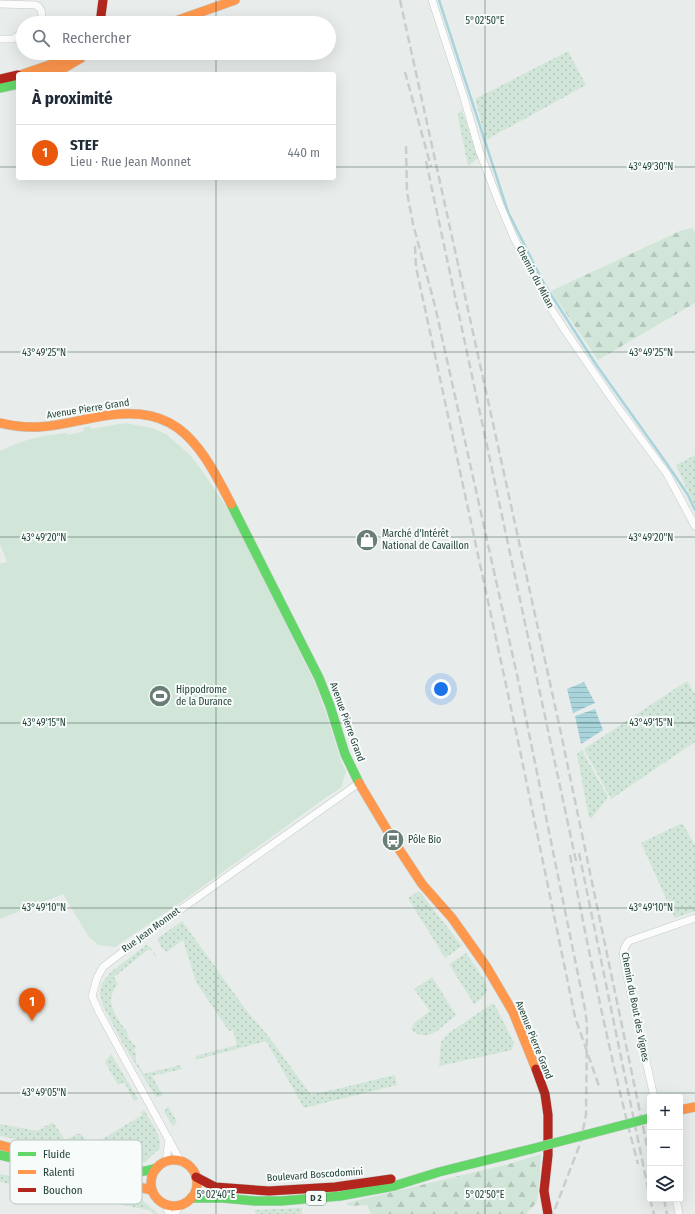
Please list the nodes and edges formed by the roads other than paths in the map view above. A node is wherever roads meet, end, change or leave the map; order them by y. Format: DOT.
graph roads {
  1 [pos="103,0"];
  2 [pos="235,0"];
  3 [pos="432,0"];
  4 [pos="0,4"];
  5 [pos="42,16"];
  6 [pos="101,16"];
  7 [pos="190,16"];
  8 [pos="16,37"];
  9 [pos="0,39"];
  10 [pos="62,60"];
  11 [pos="74,60"];
  12 [pos="29,72"];
  13 [pos="52,72"];
  14 [pos="16,75"];
  15 [pos="0,79"];
  16 [pos="16,84"];
  17 [pos="0,88"];
  18 [pos="0,423"];
  19 [pos="695,526"];
  20 [pos="359,783"];
  21 [pos="695,918"];
  22 [pos="653,1094"];
  23 [pos="695,1106"];
  24 [pos="683,1109"];
  25 [pos="647,1119"];
  26 [pos="169,1139"];
  27 [pos="0,1145"];
  28 [pos="10,1148"];
  29 [pos="0,1157"];
  30 [pos="10,1158"];
  31 [pos="166,1162"];
  32 [pos="181,1162"];
  33 [pos="157,1168"];
  34 [pos="142,1171"];
  35 [pos="439,1172"];
  36 [pos="196,1177"];
  37 [pos="142,1188"];
  38 [pos="152,1190"];
  39 [pos="191,1198"];
  40 [pos="677,1202"];
  41 [pos="180,1205"];
  42 [pos="167,1209"];
  43 [pos="175,1214"];
  44 [pos="548,1214"];
  45 [pos="679,1214"];
  1 -- 6 [label="street"];
  2 -- 7 [label="street"];
  3 -- 19 [label="street, Chemin du Mitan"];
  4 -- 5 [label="street"];
  8 -- 9 [label="street"];
  10 -- 12 [label="street"];
  11 -- 13 [label="street"];
  14 -- 15 [label="street"];
  16 -- 17 [label="street"];
  18 -- 20 [label="street, Avenue Pierre Grand"];
  20 -- 26 [label="street, Rue Jean Monnet"];
  20 -- 44 [label="street, Avenue Pierre Grand"];
  21 -- 22 [label="street, Chemin du Bout des Vignes"];
  23 -- 24 [label="street"];
  25 -- 35 [label="street, Boulevard Boscodomini / D 2, bridge"];
  26 -- 31 [label="street"];
  26 -- 32 [label="street, Rue Jean Monnet"];
  27 -- 28 [label="street"];
  29 -- 30 [label="street"];
  31 -- 32 [label="street"];
  31 -- 33 [label="street"];
  32 -- 36 [label="street"];
  33 -- 34 [label="street"];
  33 -- 38 [label="street"];
  35 -- 36 [label="street, Boulevard Boscodomini / D 2"];
  35 -- 39 [label="street, Boulevard Boscodomini / D 2"];
  36 -- 39 [label="street"];
  37 -- 38 [label="street"];
  38 -- 42 [label="street"];
  39 -- 41 [label="street"];
  40 -- 45 [label="street"];
  41 -- 42 [label="street"];
  41 -- 43 [label="street"];
}
